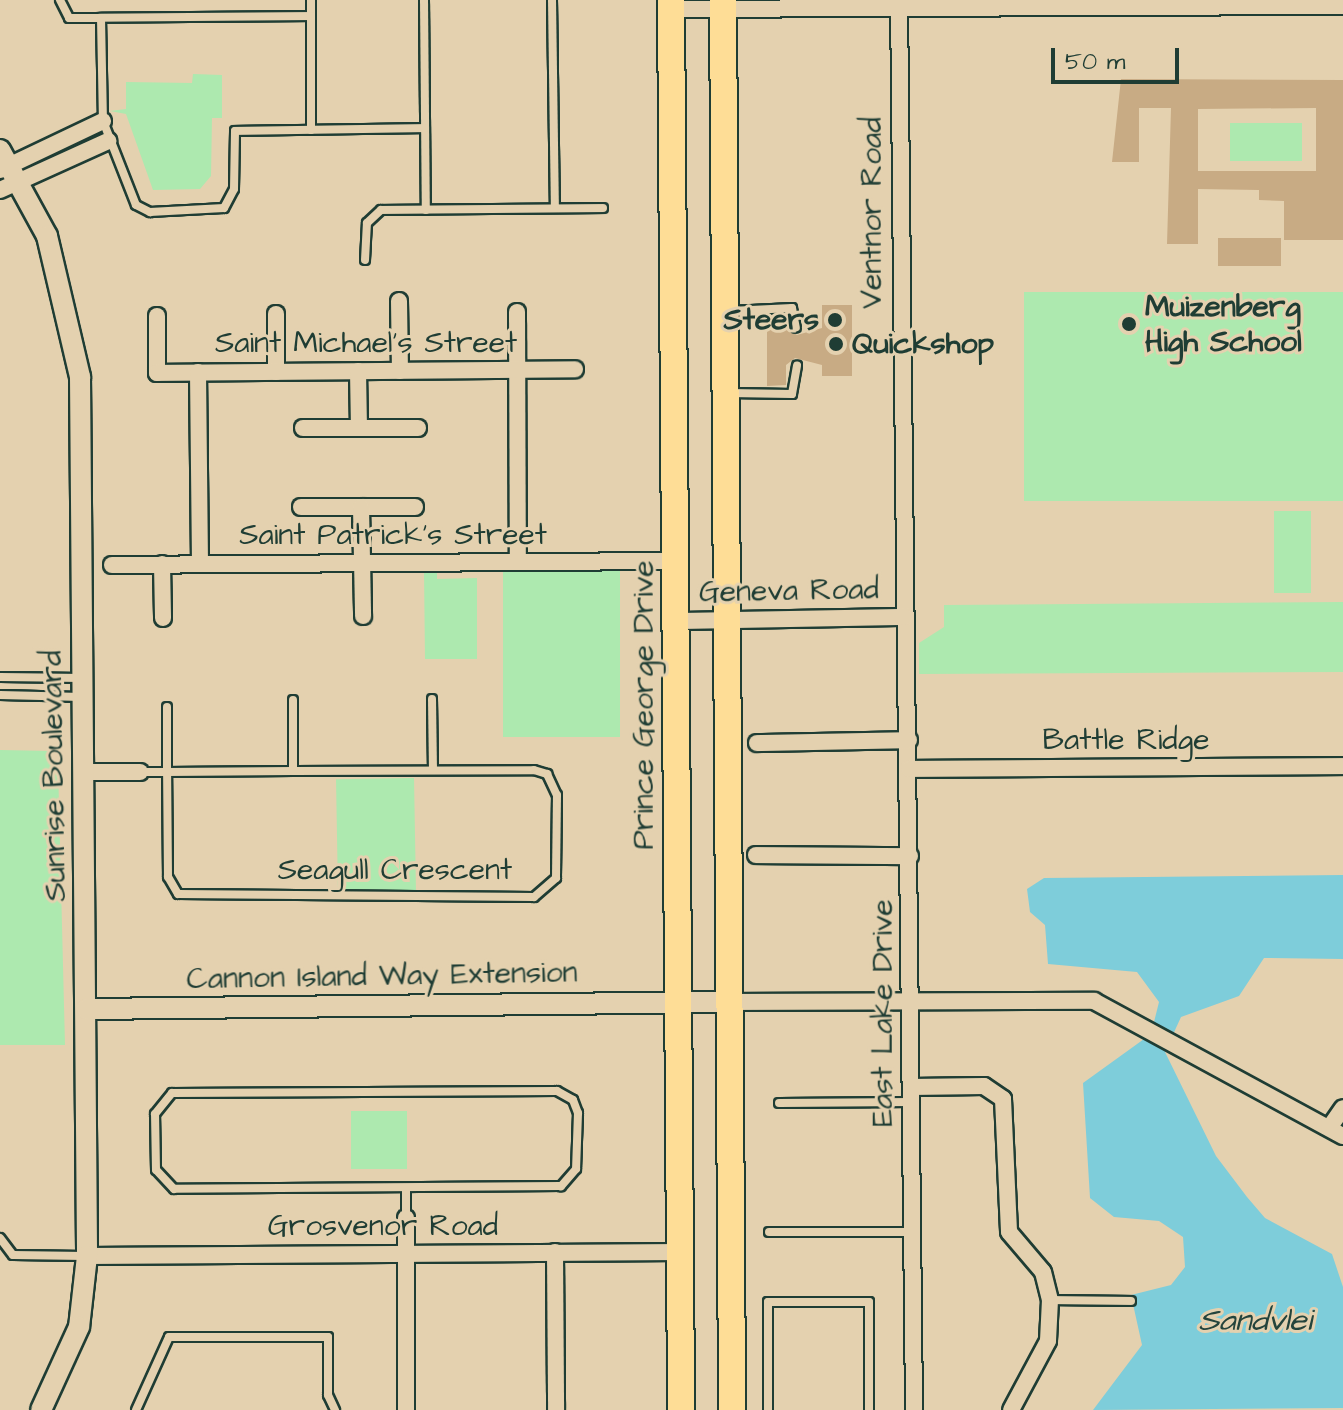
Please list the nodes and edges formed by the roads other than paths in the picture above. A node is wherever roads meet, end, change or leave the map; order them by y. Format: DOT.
graph roads {
  1 [pos="60,0"];
  2 [pos="311,0"];
  3 [pos="424,0"];
  4 [pos="552,0"];
  5 [pos="1068,3"];
  6 [pos="1236,3"];
  7 [pos="671,4"];
  8 [pos="899,4"];
  9 [pos="723,5"];
  10 [pos="1343,6"];
  11 [pos="311,16"];
  12 [pos="101,18"];
  13 [pos="103,121"];
  14 [pos="425,128"];
  15 [pos="311,130"];
  16 [pos="108,141"];
  17 [pos="7,167"];
  18 [pos="0,190"];
  19 [pos="555,208"];
  20 [pos="603,208"];
  21 [pos="426,210"];
  22 [pos="365,260"];
  23 [pos="399,301"];
  24 [pos="726,311"];
  25 [pos="517,312"];
  26 [pos="276,314"];
  27 [pos="157,316"];
  28 [pos="796,328"];
  29 [pos="797,365"];
  30 [pos="575,369"];
  31 [pos="517,370"];
  32 [pos="358,371"];
  33 [pos="400,371"];
  34 [pos="198,372"];
  35 [pos="276,372"];
  36 [pos="726,393"];
  37 [pos="303,428"];
  38 [pos="359,428"];
  39 [pos="418,428"];
  40 [pos="301,507"];
  41 [pos="361,507"];
  42 [pos="415,507"];
  43 [pos="675,561"];
  44 [pos="518,562"];
  45 [pos="362,563"];
  46 [pos="162,564"];
  47 [pos="200,564"];
  48 [pos="112,565"];
  49 [pos="363,616"];
  50 [pos="905,617"];
  51 [pos="163,618"];
  52 [pos="727,620"];
  53 [pos="675,621"];
  54 [pos="0,677"];
  55 [pos="83,687"];
  56 [pos="0,695"];
  57 [pos="432,699"];
  58 [pos="293,700"];
  59 [pos="167,707"];
  60 [pos="909,740"];
  61 [pos="757,743"];
  62 [pos="1343,766"];
  63 [pos="909,769"];
  64 [pos="433,770"];
  65 [pos="293,771"];
  66 [pos="84,772"];
  67 [pos="140,772"];
  68 [pos="167,772"];
  69 [pos="756,855"];
  70 [pos="910,856"];
  71 [pos="910,1000"];
  72 [pos="677,1002"];
  73 [pos="730,1002"];
  74 [pos="87,1009"];
  75 [pos="912,1094"];
  76 [pos="779,1103"];
  77 [pos="1343,1108"];
  78 [pos="1336,1132"];
  79 [pos="406,1188"];
  80 [pos="406,1218"];
  81 [pos="769,1232"];
  82 [pos="912,1232"];
  83 [pos="0,1238"];
  84 [pos="555,1252"];
  85 [pos="680,1252"];
  86 [pos="406,1254"];
  87 [pos="87,1256"];
  88 [pos="1050,1300"];
  89 [pos="1131,1301"];
  90 [pos="41,1410"];
  91 [pos="136,1410"];
  92 [pos="335,1410"];
  93 [pos="406,1410"];
  94 [pos="556,1410"];
  95 [pos="681,1410"];
  96 [pos="732,1410"];
  97 [pos="768,1410"];
  98 [pos="869,1410"];
  99 [pos="914,1410"];
  100 [pos="1011,1410"];
  1 -- 12 [label="lane"];
  2 -- 11 [label="lane"];
  3 -- 14 [label="lane"];
  4 -- 19 [label="lane"];
  5 -- 6 [label="street"];
  5 -- 8 [label="street"];
  6 -- 10 [label="street"];
  7 -- 9 [label="street"];
  7 -- 43 [label="main road, Prince George Drive"];
  8 -- 9 [label="street"];
  8 -- 50 [label="street, Ventnor Road"];
  9 -- 24 [label="main road"];
  11 -- 12 [label="lane"];
  11 -- 15 [label="lane"];
  12 -- 13 [label="lane"];
  13 -- 16 [label="lane"];
  13 -- 17 [label="street"];
  14 -- 15 [label="lane"];
  14 -- 21 [label="lane"];
  15 -- 16 [label="lane"];
  16 -- 17 [label="street"];
  17 -- 18 [label="street"];
  17 -- 55 [label="street, Sunrise Boulevard"];
  19 -- 20 [label="lane"];
  19 -- 21 [label="lane"];
  21 -- 22 [label="lane"];
  23 -- 33 [label="street"];
  24 -- 28 [label="lane"];
  24 -- 36 [label="main road"];
  25 -- 31 [label="street"];
  26 -- 35 [label="street"];
  27 -- 34 [label="street, Saint Michael's Street"];
  29 -- 36 [label="lane"];
  30 -- 31 [label="street, Saint Michael's Street"];
  31 -- 33 [label="street, Saint Michael's Street"];
  31 -- 44 [label="street"];
  32 -- 33 [label="street, Saint Michael's Street"];
  32 -- 35 [label="street, Saint Michael's Street"];
  32 -- 38 [label="street"];
  34 -- 35 [label="street, Saint Michael's Street"];
  34 -- 47 [label="street"];
  36 -- 52 [label="main road"];
  37 -- 38 [label="street"];
  38 -- 39 [label="street"];
  40 -- 41 [label="street"];
  41 -- 42 [label="street"];
  41 -- 45 [label="street"];
  43 -- 44 [label="street, Saint Patrick's Street"];
  43 -- 53 [label="main road, Prince George Drive"];
  44 -- 45 [label="street, Saint Patrick's Street"];
  45 -- 47 [label="street, Saint Patrick's Street"];
  45 -- 49 [label="street"];
  46 -- 47 [label="street, Saint Patrick's Street"];
  46 -- 48 [label="street, Saint Patrick's Street"];
  46 -- 51 [label="street"];
  50 -- 52 [label="street, Geneva Road"];
  50 -- 60 [label="street, East Lake Drive"];
  52 -- 53 [label="street, Geneva Road"];
  52 -- 73 [label="main road"];
  53 -- 72 [label="main road, Prince George Drive"];
  54 -- 55 [label="lane"];
  55 -- 56 [label="lane"];
  55 -- 66 [label="street, Sunrise Boulevard"];
  57 -- 64 [label="lane"];
  58 -- 65 [label="lane"];
  59 -- 68 [label="lane, Seagull Crescent"];
  60 -- 61 [label="street"];
  60 -- 63 [label="street, East Lake Drive"];
  62 -- 63 [label="street, Battle Ridge"];
  63 -- 70 [label="street, East Lake Drive"];
  64 -- 65 [label="lane, Seagull Crescent"];
  64 -- 68 [label="lane, Seagull Crescent"];
  65 -- 68 [label="lane, Seagull Crescent"];
  66 -- 67 [label="street, Seagull Crescent"];
  66 -- 74 [label="street, Sunrise Boulevard"];
  67 -- 68 [label="lane, Seagull Crescent"];
  69 -- 70 [label="street"];
  70 -- 71 [label="street, East Lake Drive"];
  71 -- 73 [label="street"];
  71 -- 75 [label="street, East Lake Drive"];
  71 -- 78 [label="street"];
  72 -- 73 [label="street, Cannon Island Way Extension"];
  72 -- 74 [label="street, Cannon Island Way Extension"];
  72 -- 85 [label="main road, Prince George Drive"];
  73 -- 96 [label="main road"];
  74 -- 87 [label="street, Sunrise Boulevard"];
  75 -- 76 [label="lane"];
  75 -- 82 [label="street, East Lake Drive"];
  75 -- 88 [label="street"];
  77 -- 78 [label="street"];
  79 -- 79 [label="lane"];
  79 -- 80 [label="lane"];
  80 -- 86 [label="street"];
  81 -- 82 [label="lane"];
  82 -- 99 [label="street, East Lake Drive"];
  83 -- 87 [label="lane"];
  84 -- 85 [label="street, Grosvenor Road"];
  84 -- 86 [label="street, Grosvenor Road"];
  84 -- 94 [label="street"];
  85 -- 95 [label="main road, Prince George Drive"];
  86 -- 87 [label="street, Grosvenor Road"];
  86 -- 93 [label="street"];
  87 -- 90 [label="street, Sunrise Boulevard"];
  88 -- 89 [label="lane"];
  88 -- 100 [label="street"];
  91 -- 92 [label="lane"];
  97 -- 98 [label="lane"];
}
